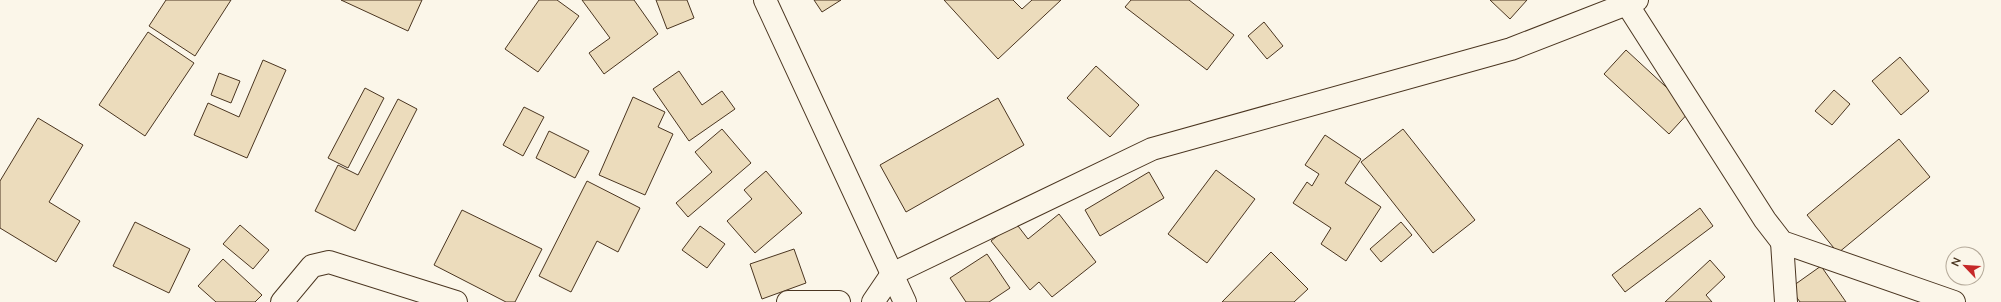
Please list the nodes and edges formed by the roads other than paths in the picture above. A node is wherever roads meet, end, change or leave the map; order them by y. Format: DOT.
graph roads {
  1 [pos="765,0"];
  2 [pos="1632,2"];
  3 [pos="1782,242"];
  4 [pos="892,274"];
  5 [pos="282,302"];
  6 [pos="456,302"];
  7 [pos="788,302"];
  8 [pos="839,302"];
  9 [pos="873,302"];
  10 [pos="905,302"];
  11 [pos="1786,302"];
  12 [pos="1954,302"];
  1 -- 4 [label="street"];
  2 -- 3 [label="street"];
  2 -- 4 [label="street"];
  3 -- 11 [label="street"];
  3 -- 12 [label="street"];
  4 -- 9 [label="street"];
  4 -- 10 [label="street"];
  5 -- 6 [label="street"];
  7 -- 8 [label="street"];
}
